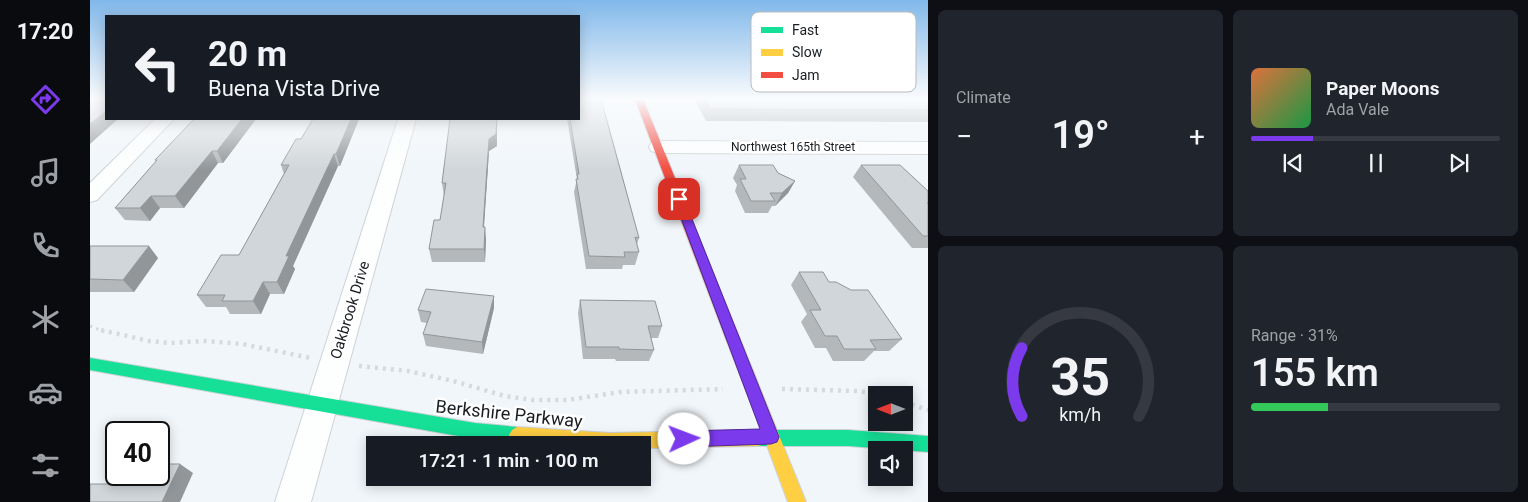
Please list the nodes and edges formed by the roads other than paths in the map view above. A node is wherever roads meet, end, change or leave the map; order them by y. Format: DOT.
graph roads {
  1 [pos="163,122"];
  2 [pos="406,122"];
  3 [pos="648,122"];
  4 [pos="658,147"];
  5 [pos="925,151"];
  6 [pos="90,194"];
  7 [pos="90,364"];
  8 [pos="322,404"];
  9 [pos="771,437"];
  10 [pos="928,444"];
  11 [pos="293,502"];
  12 [pos="797,502"];
  1 -- 6 [label="street"];
  2 -- 8 [label="street, Oakbrook Drive"];
  3 -- 4 [label="street"];
  4 -- 5 [label="street, Northwest 165th Street"];
  4 -- 9 [label="street"];
  7 -- 8 [label="street, Berkshire Parkway"];
  8 -- 9 [label="street, Berkshire Parkway"];
  8 -- 11 [label="street, Oakbrook Drive"];
  9 -- 10 [label="street, Berkshire Parkway"];
  9 -- 12 [label="street"];
}
